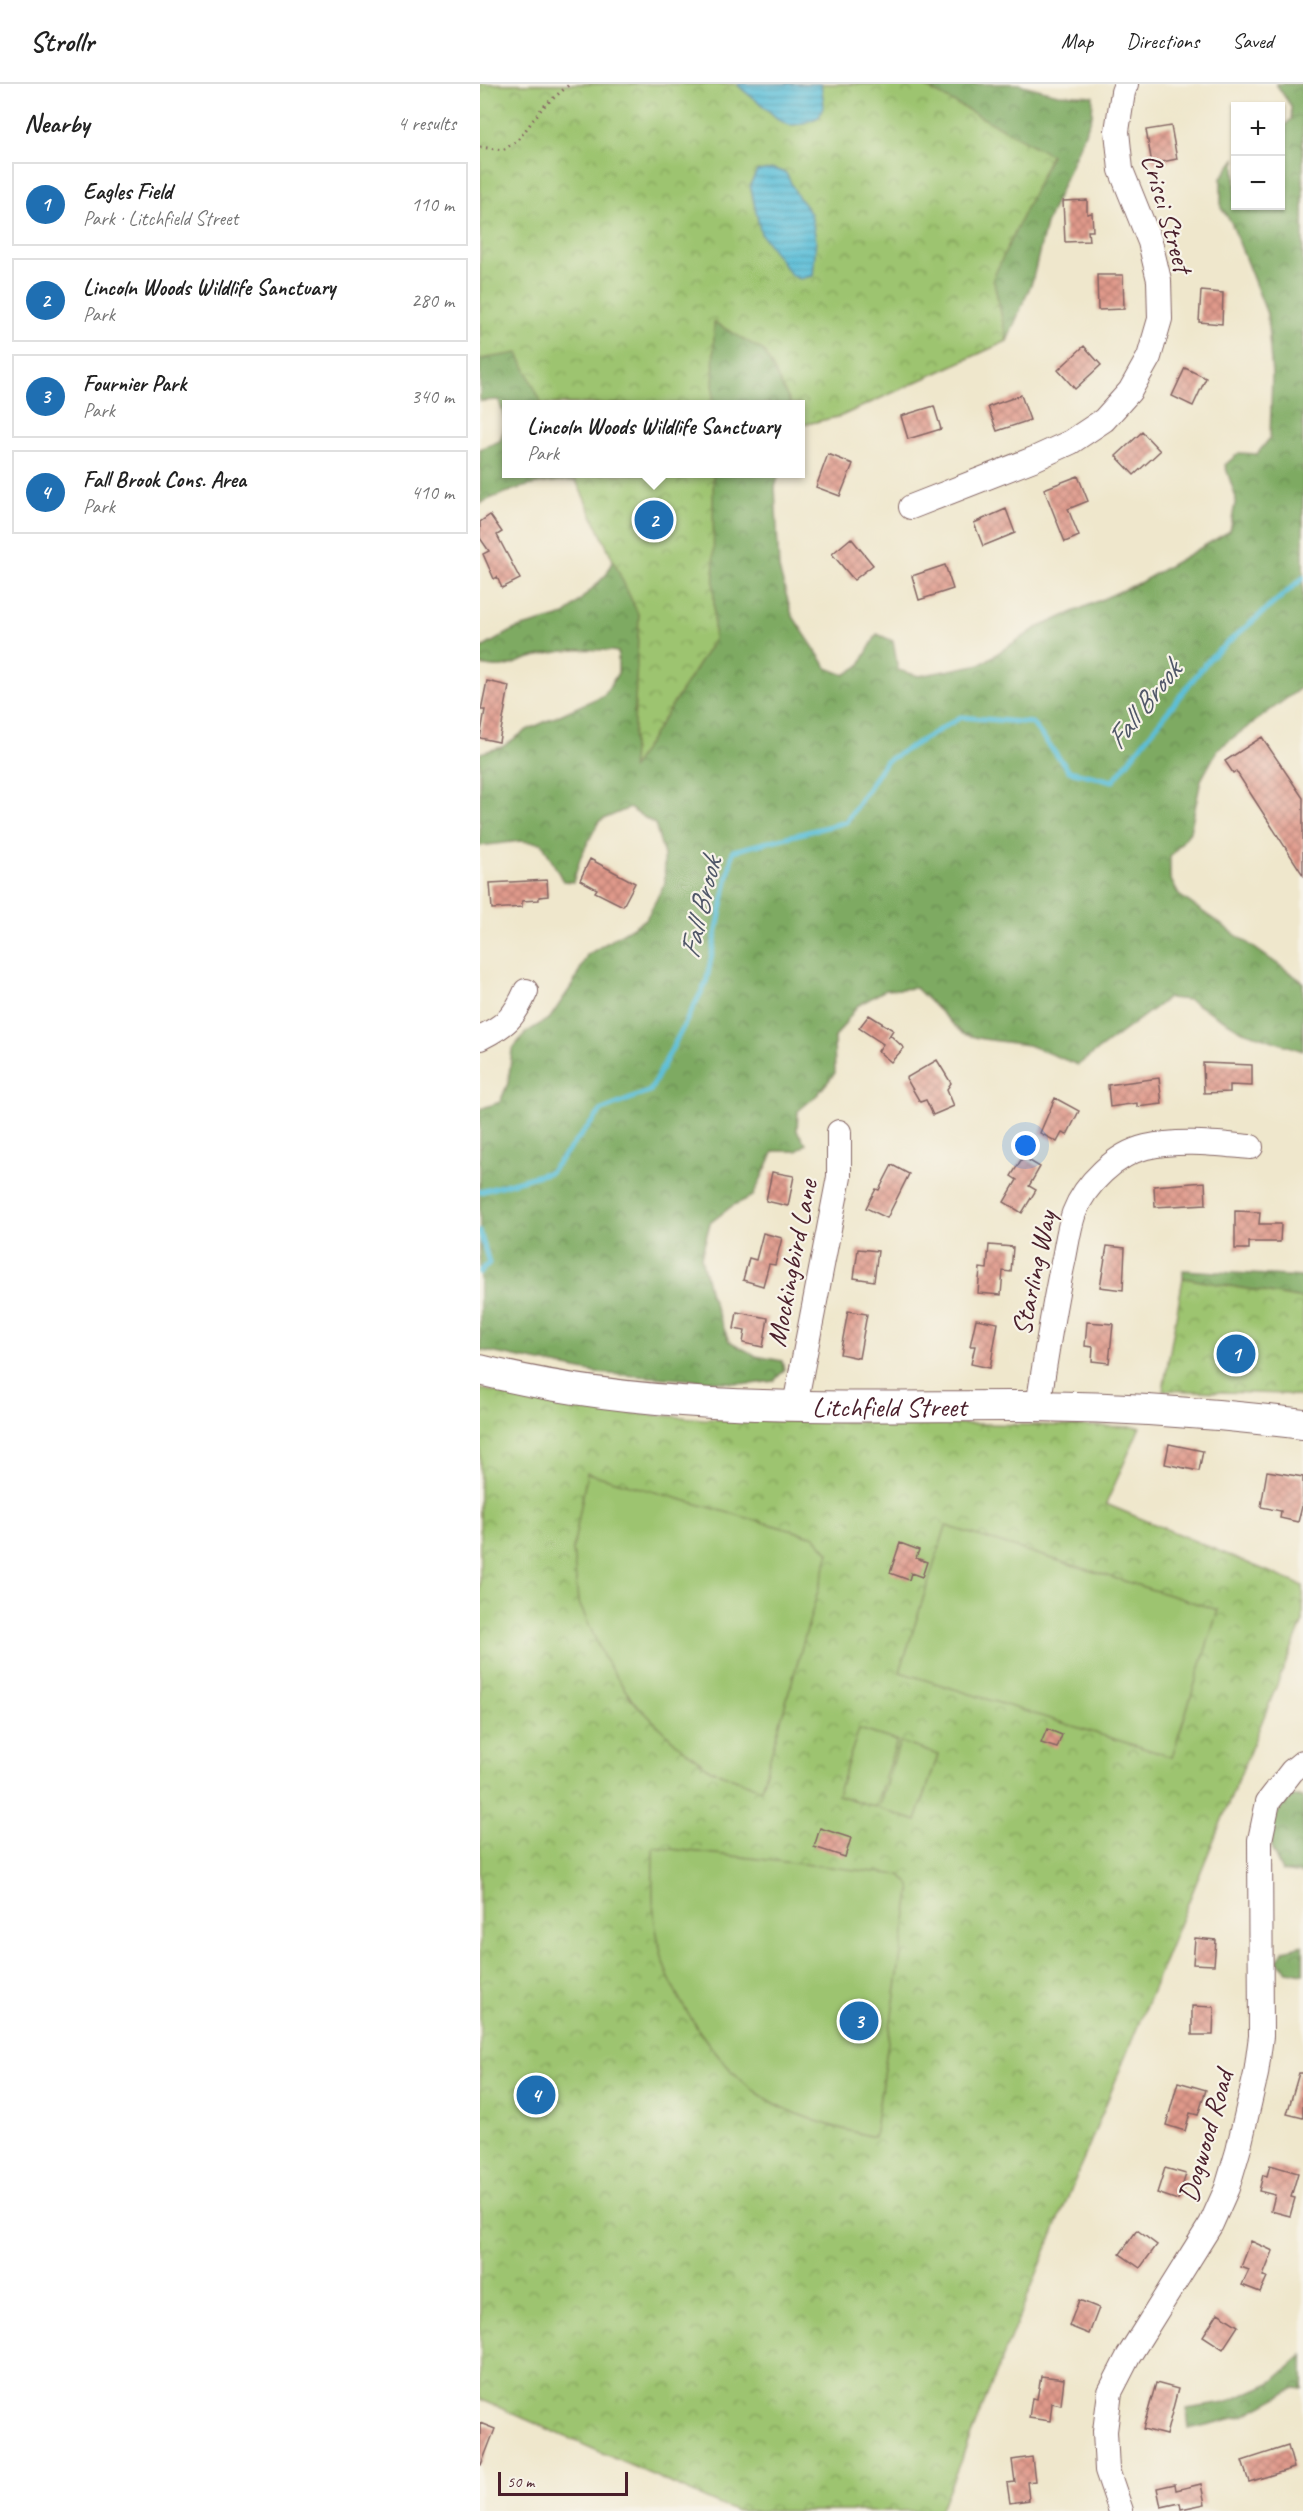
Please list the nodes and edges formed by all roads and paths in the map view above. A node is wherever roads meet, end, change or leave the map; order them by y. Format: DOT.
graph roads {
  1 [pos="570,84"];
  2 [pos="1126,84"];
  3 [pos="480,147"];
  4 [pos="911,507"];
  5 [pos="526,991"];
  6 [pos="480,1038"];
  7 [pos="839,1132"];
  8 [pos="1251,1147"];
  9 [pos="480,1370"];
  10 [pos="795,1405"];
  11 [pos="1038,1406"];
  12 [pos="1303,1424"];
  13 [pos="1303,1762"];
  14 [pos="1121,2511"];
  1 -- 3 [label="path"];
  2 -- 4 [label="street, Crisci Street"];
  5 -- 6 [label="street"];
  7 -- 10 [label="street, Mockingbird Lane"];
  8 -- 11 [label="street, Starling Way"];
  9 -- 10 [label="main road, Litchfield Street"];
  10 -- 11 [label="main road, Litchfield Street"];
  11 -- 12 [label="main road, Litchfield Street"];
  13 -- 14 [label="street, Dogwood Road"];
}
